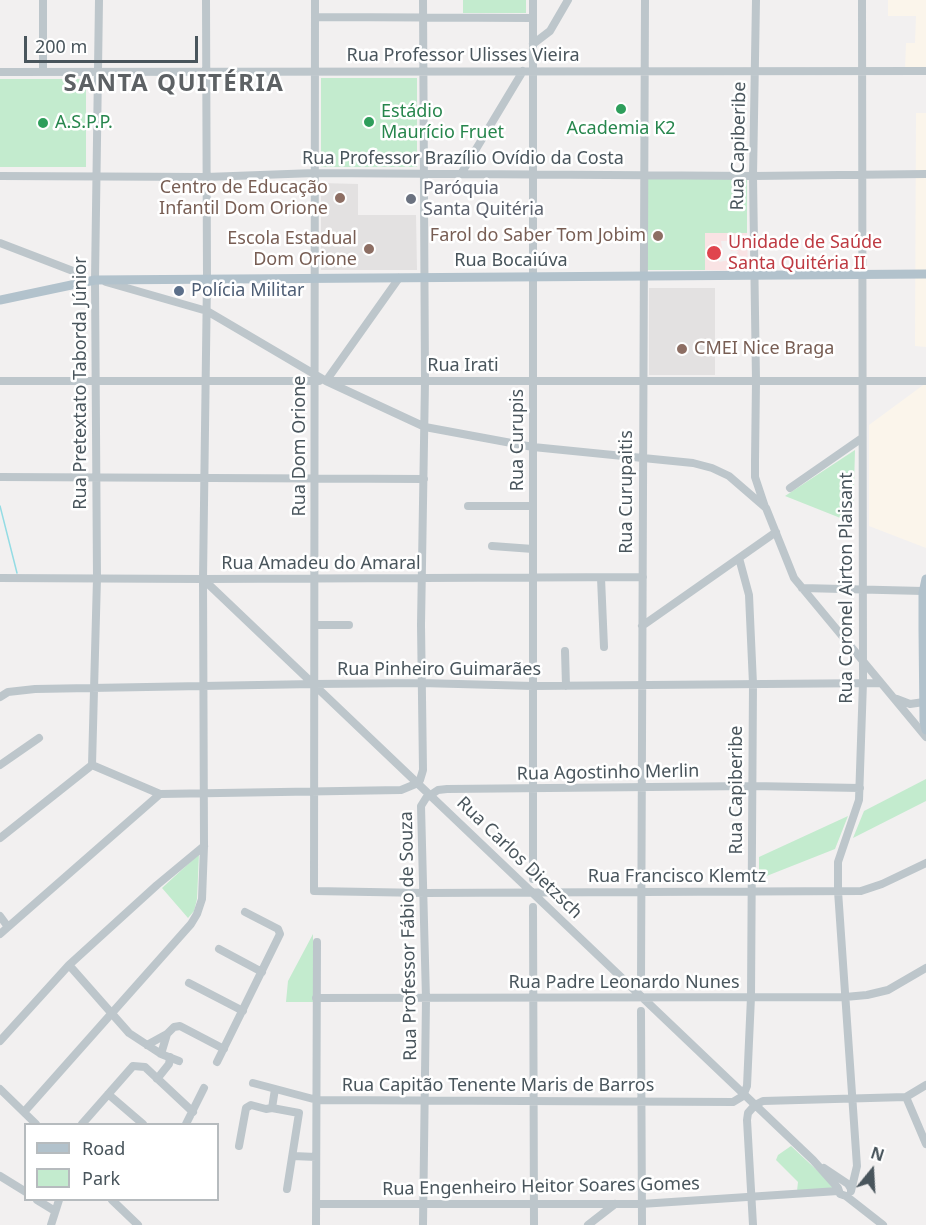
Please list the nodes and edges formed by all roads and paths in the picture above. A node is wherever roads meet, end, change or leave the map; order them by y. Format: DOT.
graph roads {
  1 [pos="43,0"];
  2 [pos="99,0"];
  3 [pos="206,0"];
  4 [pos="315,0"];
  5 [pos="423,0"];
  6 [pos="533,0"];
  7 [pos="568,0"];
  8 [pos="645,0"];
  9 [pos="756,0"];
  10 [pos="862,0"];
  11 [pos="315,17"];
  12 [pos="423,18"];
  13 [pos="533,18"];
  14 [pos="533,44"];
  15 [pos="756,70"];
  16 [pos="862,70"];
  17 [pos="206,71"];
  18 [pos="315,71"];
  19 [pos="424,71"];
  20 [pos="523,71"];
  21 [pos="532,71"];
  22 [pos="645,71"];
  23 [pos="926,71"];
  24 [pos="0,72"];
  25 [pos="43,72"];
  26 [pos="98,72"];
  27 [pos="315,173"];
  28 [pos="424,173"];
  29 [pos="461,174"];
  30 [pos="862,174"];
  31 [pos="926,174"];
  32 [pos="533,175"];
  33 [pos="645,175"];
  34 [pos="0,176"];
  35 [pos="97,176"];
  36 [pos="753,176"];
  37 [pos="207,177"];
  38 [pos="0,243"];
  39 [pos="78,274"];
  40 [pos="861,274"];
  41 [pos="926,274"];
  42 [pos="754,275"];
  43 [pos="644,276"];
  44 [pos="532,277"];
  45 [pos="399,278"];
  46 [pos="423,278"];
  47 [pos="207,279"];
  48 [pos="315,279"];
  49 [pos="98,280"];
  50 [pos="0,300"];
  51 [pos="207,311"];
  52 [pos="315,378"];
  53 [pos="0,381"];
  54 [pos="326,381"];
  55 [pos="425,381"];
  56 [pos="532,381"];
  57 [pos="642,381"];
  58 [pos="756,381"];
  59 [pos="862,381"];
  60 [pos="926,381"];
  61 [pos="96,382"];
  62 [pos="206,382"];
  63 [pos="425,427"];
  64 [pos="862,438"];
  65 [pos="533,447"];
  66 [pos="642,457"];
  67 [pos="0,477"];
  68 [pos="95,477"];
  69 [pos="204,477"];
  70 [pos="315,478"];
  71 [pos="424,479"];
  72 [pos="790,488"];
  73 [pos="468,506"];
  74 [pos="533,506"];
  75 [pos="766,508"];
  76 [pos="776,532"];
  77 [pos="492,546"];
  78 [pos="533,549"];
  79 [pos="739,558"];
  80 [pos="642,577"];
  81 [pos="0,578"];
  82 [pos="97,578"];
  83 [pos="601,578"];
  84 [pos="202,579"];
  85 [pos="314,579"];
  86 [pos="422,579"];
  87 [pos="533,579"];
  88 [pos="926,579"];
  89 [pos="802,588"];
  90 [pos="863,590"];
  91 [pos="923,591"];
  92 [pos="315,625"];
  93 [pos="349,625"];
  94 [pos="642,626"];
  95 [pos="604,647"];
  96 [pos="565,651"];
  97 [pos="863,662"];
  98 [pos="863,682"];
  99 [pos="421,683"];
  100 [pos="880,683"];
  101 [pos="314,684"];
  102 [pos="753,684"];
  103 [pos="643,685"];
  104 [pos="533,686"];
  105 [pos="566,686"];
  106 [pos="203,687"];
  107 [pos="95,689"];
  108 [pos="0,696"];
  109 [pos="893,696"];
  110 [pos="925,701"];
  111 [pos="926,730"];
  112 [pos="926,737"];
  113 [pos="39,738"];
  114 [pos="0,765"];
  115 [pos="92,765"];
  116 [pos="418,783"];
  117 [pos="752,786"];
  118 [pos="642,787"];
  119 [pos="860,788"];
  120 [pos="533,789"];
  121 [pos="314,791"];
  122 [pos="204,792"];
  123 [pos="160,794"];
  124 [pos="430,795"];
  125 [pos="0,838"];
  126 [pos="204,846"];
  127 [pos="925,867"];
  128 [pos="533,879"];
  129 [pos="314,891"];
  130 [pos="838,891"];
  131 [pos="532,892"];
  132 [pos="642,892"];
  133 [pos="752,892"];
  134 [pos="425,893"];
  135 [pos="533,907"];
  136 [pos="244,912"];
  137 [pos="0,916"];
  138 [pos="8,927"];
  139 [pos="0,934"];
  140 [pos="317,942"];
  141 [pos="219,948"];
  142 [pos="69,965"];
  143 [pos="926,968"];
  144 [pos="262,972"];
  145 [pos="189,983"];
  146 [pos="641,984"];
  147 [pos="641,996"];
  148 [pos="751,997"];
  149 [pos="845,997"];
  150 [pos="316,998"];
  151 [pos="426,999"];
  152 [pos="534,999"];
  153 [pos="243,1011"];
  154 [pos="641,1011"];
  155 [pos="112,1013"];
  156 [pos="167,1034"];
  157 [pos="0,1041"];
  158 [pos="147,1045"];
  159 [pos="224,1049"];
  160 [pos="161,1054"];
  161 [pos="170,1057"];
  162 [pos="179,1061"];
  163 [pos="218,1062"];
  164 [pos="158,1078"];
  165 [pos="253,1083"];
  166 [pos="926,1085"];
  167 [pos="204,1088"];
  168 [pos="0,1089"];
  169 [pos="275,1089"];
  170 [pos="108,1094"];
  171 [pos="744,1095"];
  172 [pos="906,1097"];
  173 [pos="853,1099"];
  174 [pos="317,1100"];
  175 [pos="425,1100"];
  176 [pos="533,1101"];
  177 [pos="641,1101"];
  178 [pos="755,1105"];
  179 [pos="272,1107"];
  180 [pos="24,1112"];
  181 [pos="193,1112"];
  182 [pos="34,1123"];
  183 [pos="84,1123"];
  184 [pos="141,1123"];
  185 [pos="187,1123"];
  186 [pos="926,1144"];
  187 [pos="239,1146"];
  188 [pos="293,1156"];
  189 [pos="316,1157"];
  190 [pos="813,1160"];
  191 [pos="856,1172"];
  192 [pos="826,1175"];
  193 [pos="0,1176"];
  194 [pos="840,1187"];
  195 [pos="287,1189"];
  196 [pos="24,1191"];
  197 [pos="817,1192"];
  198 [pos="849,1192"];
  199 [pos="750,1196"];
  200 [pos="39,1201"];
  201 [pos="59,1201"];
  202 [pos="113,1201"];
  203 [pos="316,1204"];
  204 [pos="423,1204"];
  205 [pos="534,1204"];
  206 [pos="615,1204"];
  207 [pos="641,1204"];
  208 [pos="55,1211"];
  209 [pos="51,1225"];
  210 [pos="138,1225"];
  211 [pos="316,1225"];
  212 [pos="423,1225"];
  213 [pos="534,1225"];
  214 [pos="588,1225"];
  215 [pos="642,1225"];
  216 [pos="753,1225"];
  217 [pos="883,1225"];
  1 -- 25 [label="street"];
  2 -- 26 [label="street, Rua Pretextato Taborda Júnior"];
  3 -- 17 [label="street"];
  4 -- 11 [label="street, Rua Dom Orione"];
  5 -- 12 [label="street"];
  6 -- 13 [label="street, Rua Curupis"];
  7 -- 14 [label="street"];
  8 -- 22 [label="street, Rua Curupaitis"];
  9 -- 15 [label="street, Rua Capiberibe"];
  10 -- 16 [label="street, Rua Coronel Airton Plaisant"];
  11 -- 12 [label="street"];
  11 -- 18 [label="street, Rua Dom Orione"];
  12 -- 13 [label="street"];
  12 -- 19 [label="street"];
  13 -- 14 [label="street, Rua Curupis"];
  14 -- 21 [label="street, Rua Curupis"];
  15 -- 16 [label="street, Rua Professor Ulisses Vieira"];
  15 -- 22 [label="street, Rua Professor Ulisses Vieira"];
  15 -- 36 [label="street, Rua Capiberibe"];
  16 -- 23 [label="street, Rua Professor Ulisses Vieira"];
  16 -- 30 [label="street, Rua Coronel Airton Plaisant"];
  17 -- 18 [label="street, Rua Professor Ulisses Vieira"];
  17 -- 26 [label="street, Rua Professor Ulisses Vieira"];
  17 -- 37 [label="street"];
  18 -- 19 [label="street, Rua Professor Ulisses Vieira"];
  18 -- 27 [label="street, Rua Dom Orione"];
  19 -- 20 [label="street, Rua Professor Ulisses Vieira"];
  19 -- 28 [label="street"];
  20 -- 21 [label="street, Rua Professor Ulisses Vieira"];
  20 -- 29 [label="street"];
  21 -- 22 [label="street, Rua Professor Ulisses Vieira"];
  21 -- 32 [label="street, Rua Curupis"];
  22 -- 33 [label="street, Rua Curupaitis"];
  24 -- 25 [label="street, Rua Professor Ulisses Vieira"];
  25 -- 26 [label="street, Rua Professor Ulisses Vieira"];
  26 -- 35 [label="street, Rua Pretextato Taborda Júnior"];
  27 -- 28 [label="street, Rua Professor Brazílio Ovídio da Costa"];
  27 -- 37 [label="street, Rua Professor Brazílio Ovídio da Costa"];
  27 -- 48 [label="street, Rua Dom Orione"];
  28 -- 29 [label="street, Rua Professor Brazílio Ovídio da Costa"];
  28 -- 46 [label="street"];
  29 -- 32 [label="street, Rua Professor Brazílio Ovídio da Costa"];
  30 -- 31 [label="street, Rua Professor Brazílio Ovídio da Costa"];
  30 -- 36 [label="street, Rua Professor Brazílio Ovídio da Costa"];
  30 -- 40 [label="street, Rua Coronel Airton Plaisant"];
  32 -- 33 [label="street, Rua Professor Brazílio Ovídio da Costa"];
  32 -- 44 [label="street, Rua Curupis"];
  33 -- 36 [label="street, Rua Professor Brazílio Ovídio da Costa"];
  33 -- 43 [label="street, Rua Curupaitis"];
  34 -- 35 [label="street, Rua Professor Brazílio Ovídio da Costa"];
  35 -- 37 [label="street, Rua Professor Brazílio Ovídio da Costa"];
  35 -- 49 [label="street, Rua Pretextato Taborda Júnior"];
  36 -- 42 [label="street, Rua Capiberibe"];
  37 -- 47 [label="street"];
  38 -- 39 [label="street"];
  40 -- 41 [label="main road, Rua Bocaiúva"];
  40 -- 42 [label="main road, Rua Bocaiúva"];
  40 -- 59 [label="street, Rua Coronel Airton Plaisant"];
  42 -- 43 [label="main road, Rua Bocaiúva"];
  42 -- 58 [label="street, Rua Capiberibe"];
  43 -- 44 [label="main road, Rua Bocaiúva"];
  43 -- 57 [label="street, Rua Curupaitis"];
  44 -- 46 [label="main road, Rua Bocaiúva"];
  44 -- 56 [label="street, Rua Curupis"];
  45 -- 46 [label="main road, Rua Bocaiúva"];
  45 -- 48 [label="main road, Rua Bocaiúva"];
  45 -- 54 [label="street"];
  46 -- 55 [label="street"];
  47 -- 48 [label="main road, Rua Bocaiúva"];
  47 -- 49 [label="main road, Rua Bocaiúva"];
  47 -- 51 [label="street"];
  48 -- 52 [label="street, Rua Dom Orione"];
  49 -- 50 [label="main road, Rua Bocaiúva"];
  49 -- 51 [label="street"];
  49 -- 61 [label="street, Rua Pretextato Taborda Júnior"];
  51 -- 52 [label="street"];
  51 -- 62 [label="street"];
  52 -- 54 [label="street, Rua Irati"];
  52 -- 62 [label="street, Rua Irati"];
  52 -- 70 [label="street, Rua Dom Orione"];
  53 -- 61 [label="street, Rua Irati"];
  54 -- 55 [label="street, Rua Irati"];
  54 -- 63 [label="street"];
  55 -- 56 [label="street, Rua Irati"];
  55 -- 63 [label="street"];
  56 -- 57 [label="street, Rua Irati"];
  56 -- 65 [label="street, Rua Curupis"];
  57 -- 58 [label="street, Rua Irati"];
  57 -- 66 [label="street, Rua Curupaitis"];
  58 -- 59 [label="street, Rua Irati"];
  58 -- 75 [label="street, Rua Capiberibe"];
  59 -- 60 [label="street, Rua Irati"];
  59 -- 64 [label="street, Rua Coronel Airton Plaisant"];
  61 -- 62 [label="street, Rua Irati"];
  61 -- 68 [label="street, Rua Pretextato Taborda Júnior"];
  62 -- 69 [label="street"];
  63 -- 65 [label="street"];
  63 -- 71 [label="street"];
  64 -- 72 [label="street"];
  64 -- 90 [label="street, Rua Coronel Airton Plaisant"];
  65 -- 66 [label="street"];
  65 -- 74 [label="street, Rua Curupis"];
  66 -- 75 [label="street"];
  66 -- 80 [label="street, Rua Curupaitis"];
  67 -- 68 [label="street"];
  68 -- 69 [label="street"];
  68 -- 82 [label="street, Rua Pretextato Taborda Júnior"];
  69 -- 70 [label="street"];
  69 -- 84 [label="street"];
  70 -- 71 [label="street"];
  70 -- 85 [label="street, Rua Dom Orione"];
  71 -- 86 [label="street"];
  73 -- 74 [label="street"];
  74 -- 78 [label="street, Rua Curupis"];
  75 -- 76 [label="street, Rua Capiberibe"];
  76 -- 79 [label="street"];
  76 -- 89 [label="street, Rua Capiberibe"];
  77 -- 78 [label="street"];
  78 -- 87 [label="street, Rua Curupis"];
  79 -- 94 [label="street"];
  79 -- 102 [label="street, Rua Capiberibe"];
  80 -- 83 [label="street, Rua Amadeu do Amaral"];
  80 -- 94 [label="street, Rua Curupaitis"];
  81 -- 82 [label="street, Rua Amadeu do Amaral"];
  82 -- 84 [label="street, Rua Amadeu do Amaral"];
  82 -- 107 [label="street, Rua Pretextato Taborda Júnior"];
  83 -- 87 [label="street, Rua Amadeu do Amaral"];
  83 -- 95 [label="street"];
  84 -- 85 [label="street, Rua Amadeu do Amaral"];
  84 -- 101 [label="street, Rua Carlos Dietzsch"];
  84 -- 106 [label="street"];
  85 -- 86 [label="street, Rua Amadeu do Amaral"];
  85 -- 92 [label="street, Rua Dom Orione"];
  86 -- 87 [label="street, Rua Amadeu do Amaral"];
  86 -- 99 [label="street"];
  87 -- 104 [label="street, Rua Curupis"];
  88 -- 91 [label="main road"];
  89 -- 90 [label="street"];
  89 -- 97 [label="street, Rua Capiberibe"];
  90 -- 91 [label="street"];
  90 -- 97 [label="street, Rua Coronel Airton Plaisant"];
  91 -- 110 [label="main road"];
  92 -- 93 [label="street"];
  92 -- 101 [label="street, Rua Dom Orione"];
  94 -- 103 [label="street, Rua Curupaitis"];
  96 -- 105 [label="street"];
  97 -- 98 [label="street, Rua Coronel Airton Plaisant"];
  97 -- 100 [label="street, Rua Capiberibe"];
  98 -- 100 [label="street, Rua Pinheiro Guimarães"];
  98 -- 102 [label="street, Rua Pinheiro Guimarães"];
  98 -- 119 [label="street, Rua Coronel Airton Plaisant"];
  99 -- 101 [label="street, Rua Pinheiro Guimarães"];
  99 -- 104 [label="street, Rua Pinheiro Guimarães"];
  99 -- 116 [label="street"];
  100 -- 109 [label="street, Rua Capiberibe"];
  101 -- 106 [label="street, Rua Pinheiro Guimarães"];
  101 -- 116 [label="street, Rua Carlos Dietzsch"];
  101 -- 121 [label="street, Rua Dom Orione"];
  102 -- 103 [label="street, Rua Pinheiro Guimarães"];
  102 -- 117 [label="street, Rua Capiberibe"];
  103 -- 105 [label="street, Rua Pinheiro Guimarães"];
  103 -- 118 [label="street, Rua Curupaitis"];
  104 -- 105 [label="street, Rua Pinheiro Guimarães"];
  104 -- 120 [label="street, Rua Curupis"];
  106 -- 107 [label="street, Rua Pinheiro Guimarães"];
  106 -- 122 [label="street"];
  107 -- 108 [label="street, Rua Pinheiro Guimarães"];
  107 -- 115 [label="street, Rua Pretextato Taborda Júnior"];
  109 -- 110 [label="street"];
  109 -- 112 [label="street, Rua Capiberibe"];
  110 -- 111 [label="main road"];
  113 -- 114 [label="street"];
  115 -- 123 [label="street"];
  115 -- 125 [label="street"];
  116 -- 121 [label="street"];
  116 -- 124 [label="street, Rua Carlos Dietzsch"];
  117 -- 118 [label="street, Rua Agostinho Merlin"];
  117 -- 119 [label="street, Rua Agostinho Merlin"];
  117 -- 133 [label="street, Rua Capiberibe"];
  118 -- 120 [label="street, Rua Agostinho Merlin"];
  118 -- 132 [label="street, Rua Curupaitis"];
  119 -- 130 [label="street, Rua Coronel Airton Plaisant"];
  120 -- 124 [label="street, Rua Agostinho Merlin"];
  120 -- 128 [label="street, Rua Curupis"];
  121 -- 122 [label="street"];
  121 -- 129 [label="street, Rua Dom Orione"];
  122 -- 123 [label="street"];
  122 -- 126 [label="street"];
  123 -- 138 [label="street"];
  124 -- 131 [label="street, Rua Carlos Dietzsch"];
  124 -- 134 [label="street, Rua Professor Fábio de Souza"];
  126 -- 142 [label="street"];
  126 -- 155 [label="street"];
  127 -- 130 [label="street, Rua Francisco Klemtz"];
  129 -- 134 [label="street, Rua Francisco Klemtz"];
  130 -- 133 [label="street, Rua Francisco Klemtz"];
  130 -- 149 [label="street, Rua Coronel Airton Plaisant"];
  131 -- 132 [label="street, Rua Francisco Klemtz"];
  131 -- 134 [label="street, Rua Francisco Klemtz"];
  131 -- 147 [label="street, Rua Carlos Dietzsch"];
  132 -- 133 [label="street, Rua Francisco Klemtz"];
  132 -- 146 [label="street, Rua Curupaitis"];
  133 -- 148 [label="street, Rua Capiberibe"];
  134 -- 151 [label="street, Rua Professor Fábio de Souza"];
  135 -- 152 [label="street"];
  136 -- 144 [label="street"];
  137 -- 138 [label="street"];
  138 -- 139 [label="street"];
  140 -- 150 [label="street"];
  141 -- 144 [label="street"];
  142 -- 155 [label="street"];
  142 -- 157 [label="street"];
  143 -- 149 [label="street, Rua Padre Leonardo Nunes"];
  144 -- 153 [label="street"];
  145 -- 153 [label="street"];
  147 -- 148 [label="street, Rua Padre Leonardo Nunes"];
  147 -- 152 [label="street, Rua Padre Leonardo Nunes"];
  147 -- 171 [label="street, Rua Carlos Dietzsch"];
  148 -- 149 [label="street, Rua Padre Leonardo Nunes"];
  148 -- 171 [label="street, Rua Capiberibe"];
  149 -- 173 [label="street, Rua Coronel Airton Plaisant"];
  150 -- 151 [label="street, Rua Padre Leonardo Nunes"];
  150 -- 174 [label="street"];
  151 -- 152 [label="street, Rua Padre Leonardo Nunes"];
  151 -- 175 [label="street, Rua Professor Fábio de Souza"];
  152 -- 176 [label="street"];
  153 -- 159 [label="street"];
  154 -- 177 [label="street"];
  155 -- 158 [label="street"];
  155 -- 180 [label="street"];
  156 -- 158 [label="street"];
  156 -- 159 [label="street"];
  156 -- 160 [label="street"];
  158 -- 160 [label="street"];
  159 -- 163 [label="street"];
  160 -- 161 [label="street"];
  161 -- 162 [label="street"];
  161 -- 164 [label="street"];
  164 -- 170 [label="street"];
  164 -- 181 [label="street"];
  165 -- 169 [label="street, Rua Capitão Tenente Maris de Barros"];
  166 -- 172 [label="street"];
  167 -- 181 [label="street"];
  168 -- 180 [label="street"];
  169 -- 174 [label="street, Rua Capitão Tenente Maris de Barros"];
  169 -- 179 [label="street"];
  170 -- 183 [label="street"];
  170 -- 184 [label="street"];
  171 -- 177 [label="street, Rua Capitão Tenente Maris de Barros"];
  171 -- 178 [label="street, Rua Carlos Dietzsch"];
  172 -- 173 [label="street"];
  172 -- 186 [label="street"];
  173 -- 178 [label="street"];
  173 -- 191 [label="street, Rua Coronel Airton Plaisant"];
  174 -- 175 [label="street, Rua Capitão Tenente Maris de Barros"];
  174 -- 189 [label="street"];
  175 -- 176 [label="street, Rua Capitão Tenente Maris de Barros"];
  175 -- 204 [label="street, Rua Professor Fábio de Souza"];
  176 -- 177 [label="street, Rua Capitão Tenente Maris de Barros"];
  176 -- 205 [label="street"];
  177 -- 207 [label="street"];
  178 -- 190 [label="street, Rua Carlos Dietzsch"];
  178 -- 199 [label="street"];
  179 -- 187 [label="street"];
  179 -- 188 [label="street"];
  180 -- 182 [label="street"];
  181 -- 185 [label="street"];
  188 -- 189 [label="street"];
  188 -- 195 [label="street"];
  189 -- 203 [label="street"];
  190 -- 192 [label="street, Rua Carlos Dietzsch"];
  190 -- 194 [label="street, Rua Carlos Dietzsch"];
  191 -- 194 [label="street"];
  191 -- 198 [label="street, Rua Coronel Airton Plaisant"];
  192 -- 194 [label="street, Rua Carlos Dietzsch"];
  192 -- 197 [label="street"];
  193 -- 196 [label="street"];
  194 -- 197 [label="street, Rua Engenheiro Heitor Soares Gomes"];
  194 -- 198 [label="street, Rua Carlos Dietzsch"];
  194 -- 198 [label="street, Rua Carlos Dietzsch"];
  197 -- 199 [label="street, Rua Engenheiro Heitor Soares Gomes"];
  198 -- 217 [label="street, Rua Carlos Dietzsch"];
  199 -- 207 [label="street, Rua Engenheiro Heitor Soares Gomes"];
  199 -- 216 [label="street"];
  200 -- 208 [label="street"];
  201 -- 208 [label="street"];
  202 -- 210 [label="street"];
  203 -- 204 [label="street, Rua Engenheiro Heitor Soares Gomes"];
  203 -- 211 [label="street"];
  204 -- 205 [label="street, Rua Engenheiro Heitor Soares Gomes"];
  204 -- 212 [label="street, Rua Professor Fábio de Souza"];
  205 -- 206 [label="street, Rua Engenheiro Heitor Soares Gomes"];
  205 -- 213 [label="street"];
  206 -- 207 [label="street, Rua Engenheiro Heitor Soares Gomes"];
  206 -- 214 [label="street"];
  207 -- 215 [label="street"];
  208 -- 209 [label="street"];
}
